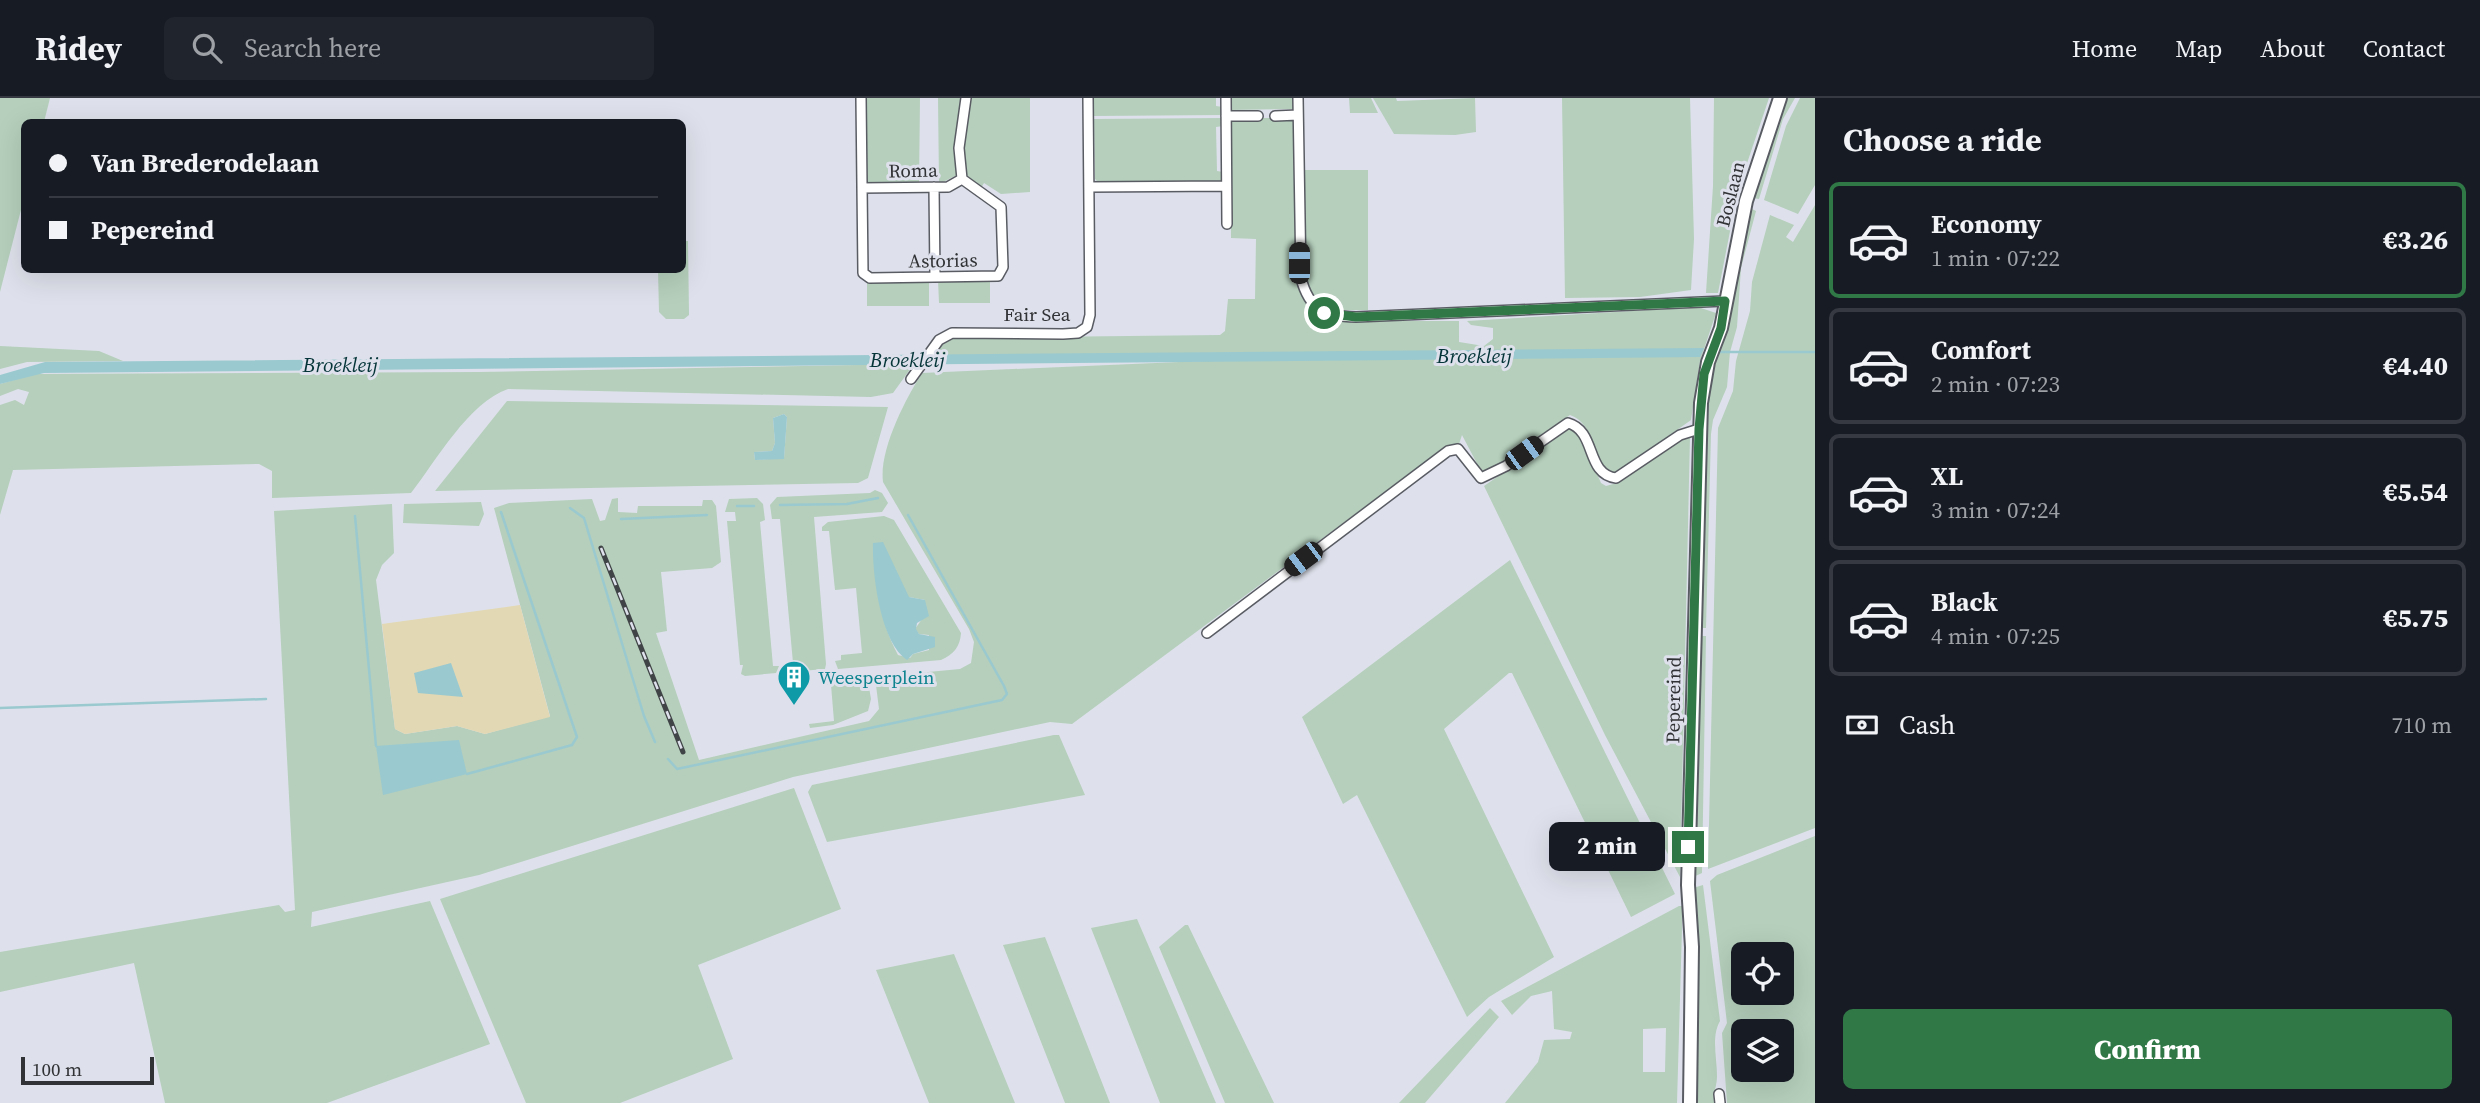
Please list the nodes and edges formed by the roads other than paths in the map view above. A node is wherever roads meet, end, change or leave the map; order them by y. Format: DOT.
graph roads {
  1 [pos="861,98"];
  2 [pos="966,98"];
  3 [pos="1088,98"];
  4 [pos="1226,98"];
  5 [pos="1298,98"];
  6 [pos="1780,98"];
  7 [pos="1298,115"];
  8 [pos="1226,116"];
  9 [pos="1258,116"];
  10 [pos="1275,116"];
  11 [pos="962,179"];
  12 [pos="1226,186"];
  13 [pos="934,187"];
  14 [pos="1088,187"];
  15 [pos="862,188"];
  16 [pos="1227,224"];
  17 [pos="935,277"];
  18 [pos="1725,301"];
  19 [pos="911,379"];
  20 [pos="1699,429"];
  21 [pos="1207,633"];
  22 [pos="1690,1103"];
  1 -- 15 [label="street, Astorias"];
  2 -- 11 [label="street"];
  3 -- 14 [label="street"];
  4 -- 8 [label="street"];
  5 -- 7 [label="street"];
  6 -- 18 [label="main road, Boslaan"];
  7 -- 10 [label="street"];
  7 -- 18 [label="street"];
  8 -- 9 [label="street"];
  8 -- 12 [label="street"];
  11 -- 13 [label="street, Roma"];
  11 -- 17 [label="street, Astorias"];
  12 -- 14 [label="street"];
  12 -- 16 [label="street"];
  13 -- 15 [label="street, Roma"];
  13 -- 17 [label="street"];
  14 -- 19 [label="street, Fair Sea"];
  15 -- 17 [label="street, Astorias"];
  18 -- 20 [label="main road, Pepereind"];
  20 -- 21 [label="street"];
  20 -- 22 [label="main road, Pepereind"];
}
